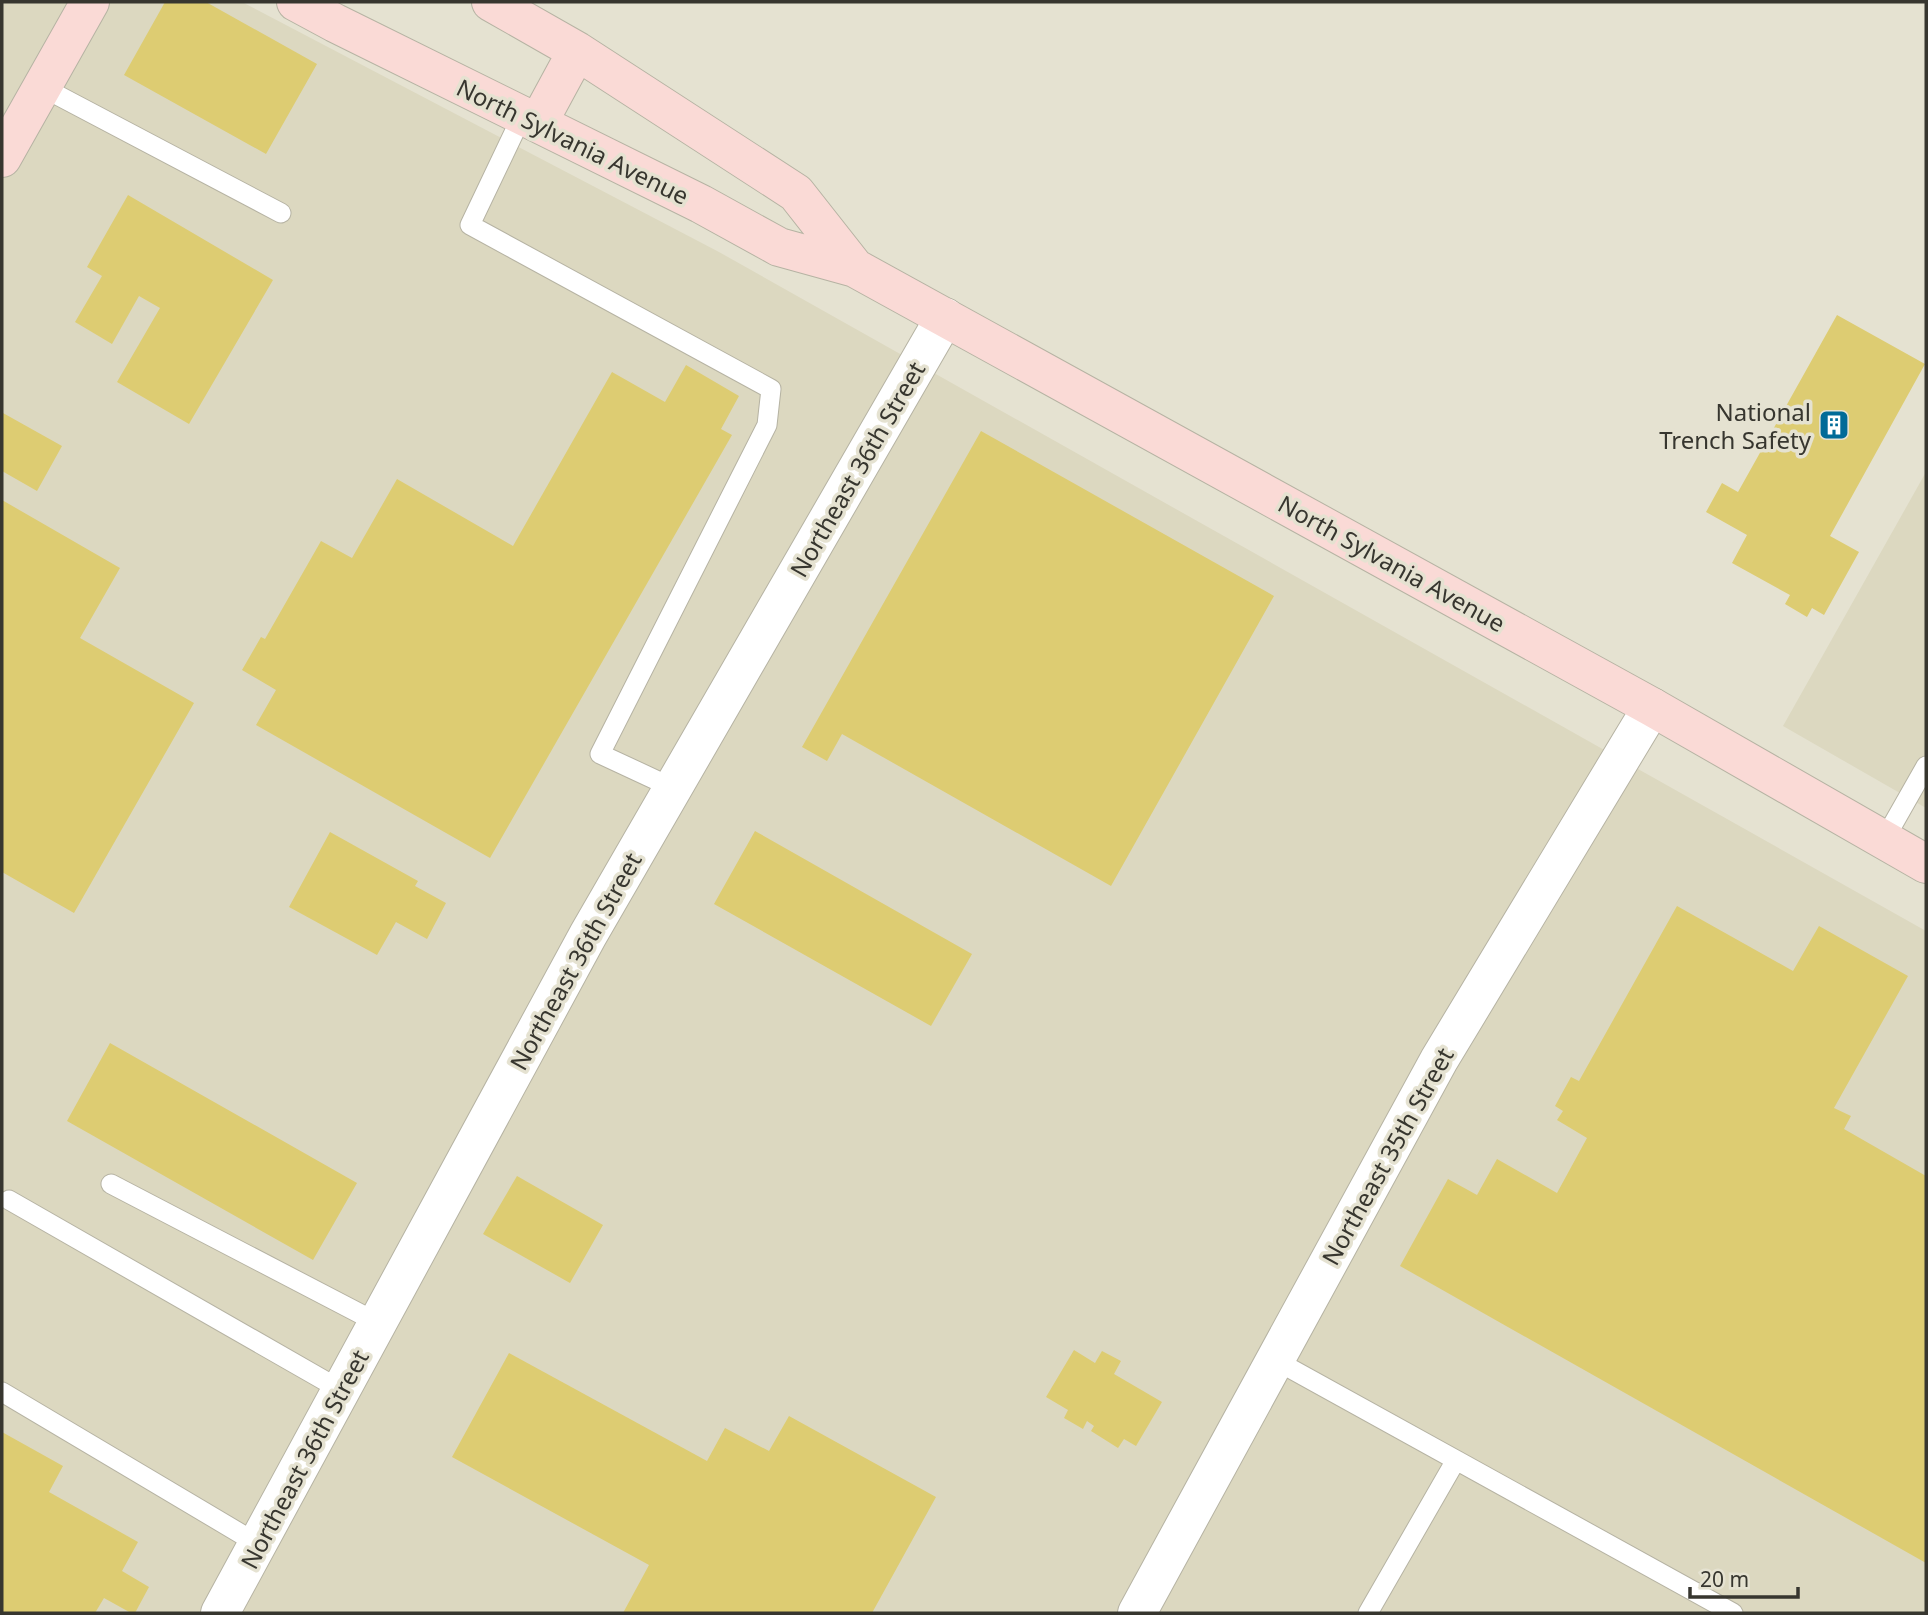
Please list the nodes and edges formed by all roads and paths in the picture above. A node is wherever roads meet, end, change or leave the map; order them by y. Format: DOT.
graph roads {
  1 [pos="90,2"];
  2 [pos="296,2"];
  3 [pos="491,2"];
  4 [pos="503,2"];
  5 [pos="541,30"];
  6 [pos="577,51"];
  7 [pos="42,87"];
  8 [pos="530,119"];
  9 [pos="2,158"];
  10 [pos="281,213"];
  11 [pos="855,268"];
  12 [pos="945,317"];
  13 [pos="1652,707"];
  14 [pos="1926,765"];
  15 [pos="673,788"];
  16 [pos="1884,840"];
  17 [pos="1926,864"];
  18 [pos="111,1184"];
  19 [pos="9,1200"];
  20 [pos="378,1323"];
  21 [pos="1275,1360"];
  22 [pos="341,1390"];
  23 [pos="2,1392"];
  24 [pos="1456,1460"];
  25 [pos="258,1544"];
  26 [pos="220,1613"];
  27 [pos="1137,1613"];
  28 [pos="1367,1613"];
  29 [pos="1733,1613"];
  1 -- 7 [label="main road"];
  2 -- 8 [label="main road, North Sylvania Avenue"];
  3 -- 5 [label="main road, North Sylvania Avenue"];
  4 -- 5 [label="main road"];
  5 -- 6 [label="main road, North Sylvania Avenue"];
  6 -- 8 [label="main road"];
  6 -- 11 [label="main road, North Sylvania Avenue"];
  7 -- 9 [label="main road"];
  7 -- 10 [label="lane"];
  8 -- 11 [label="main road, North Sylvania Avenue"];
  8 -- 15 [label="lane"];
  11 -- 12 [label="main road, North Sylvania Avenue"];
  12 -- 13 [label="main road, North Sylvania Avenue"];
  12 -- 15 [label="street, Northeast 36th Street"];
  13 -- 16 [label="main road, North Sylvania Avenue"];
  13 -- 21 [label="street, Northeast 35th Street"];
  14 -- 16 [label="lane"];
  15 -- 20 [label="street, Northeast 36th Street"];
  16 -- 17 [label="main road, North Sylvania Avenue"];
  18 -- 20 [label="lane"];
  19 -- 22 [label="lane"];
  20 -- 22 [label="street, Northeast 36th Street"];
  21 -- 24 [label="lane"];
  21 -- 27 [label="street, Northeast 35th Street"];
  22 -- 25 [label="street, Northeast 36th Street"];
  23 -- 25 [label="lane"];
  24 -- 28 [label="lane"];
  24 -- 29 [label="lane"];
  25 -- 26 [label="street, Northeast 36th Street"];
}
